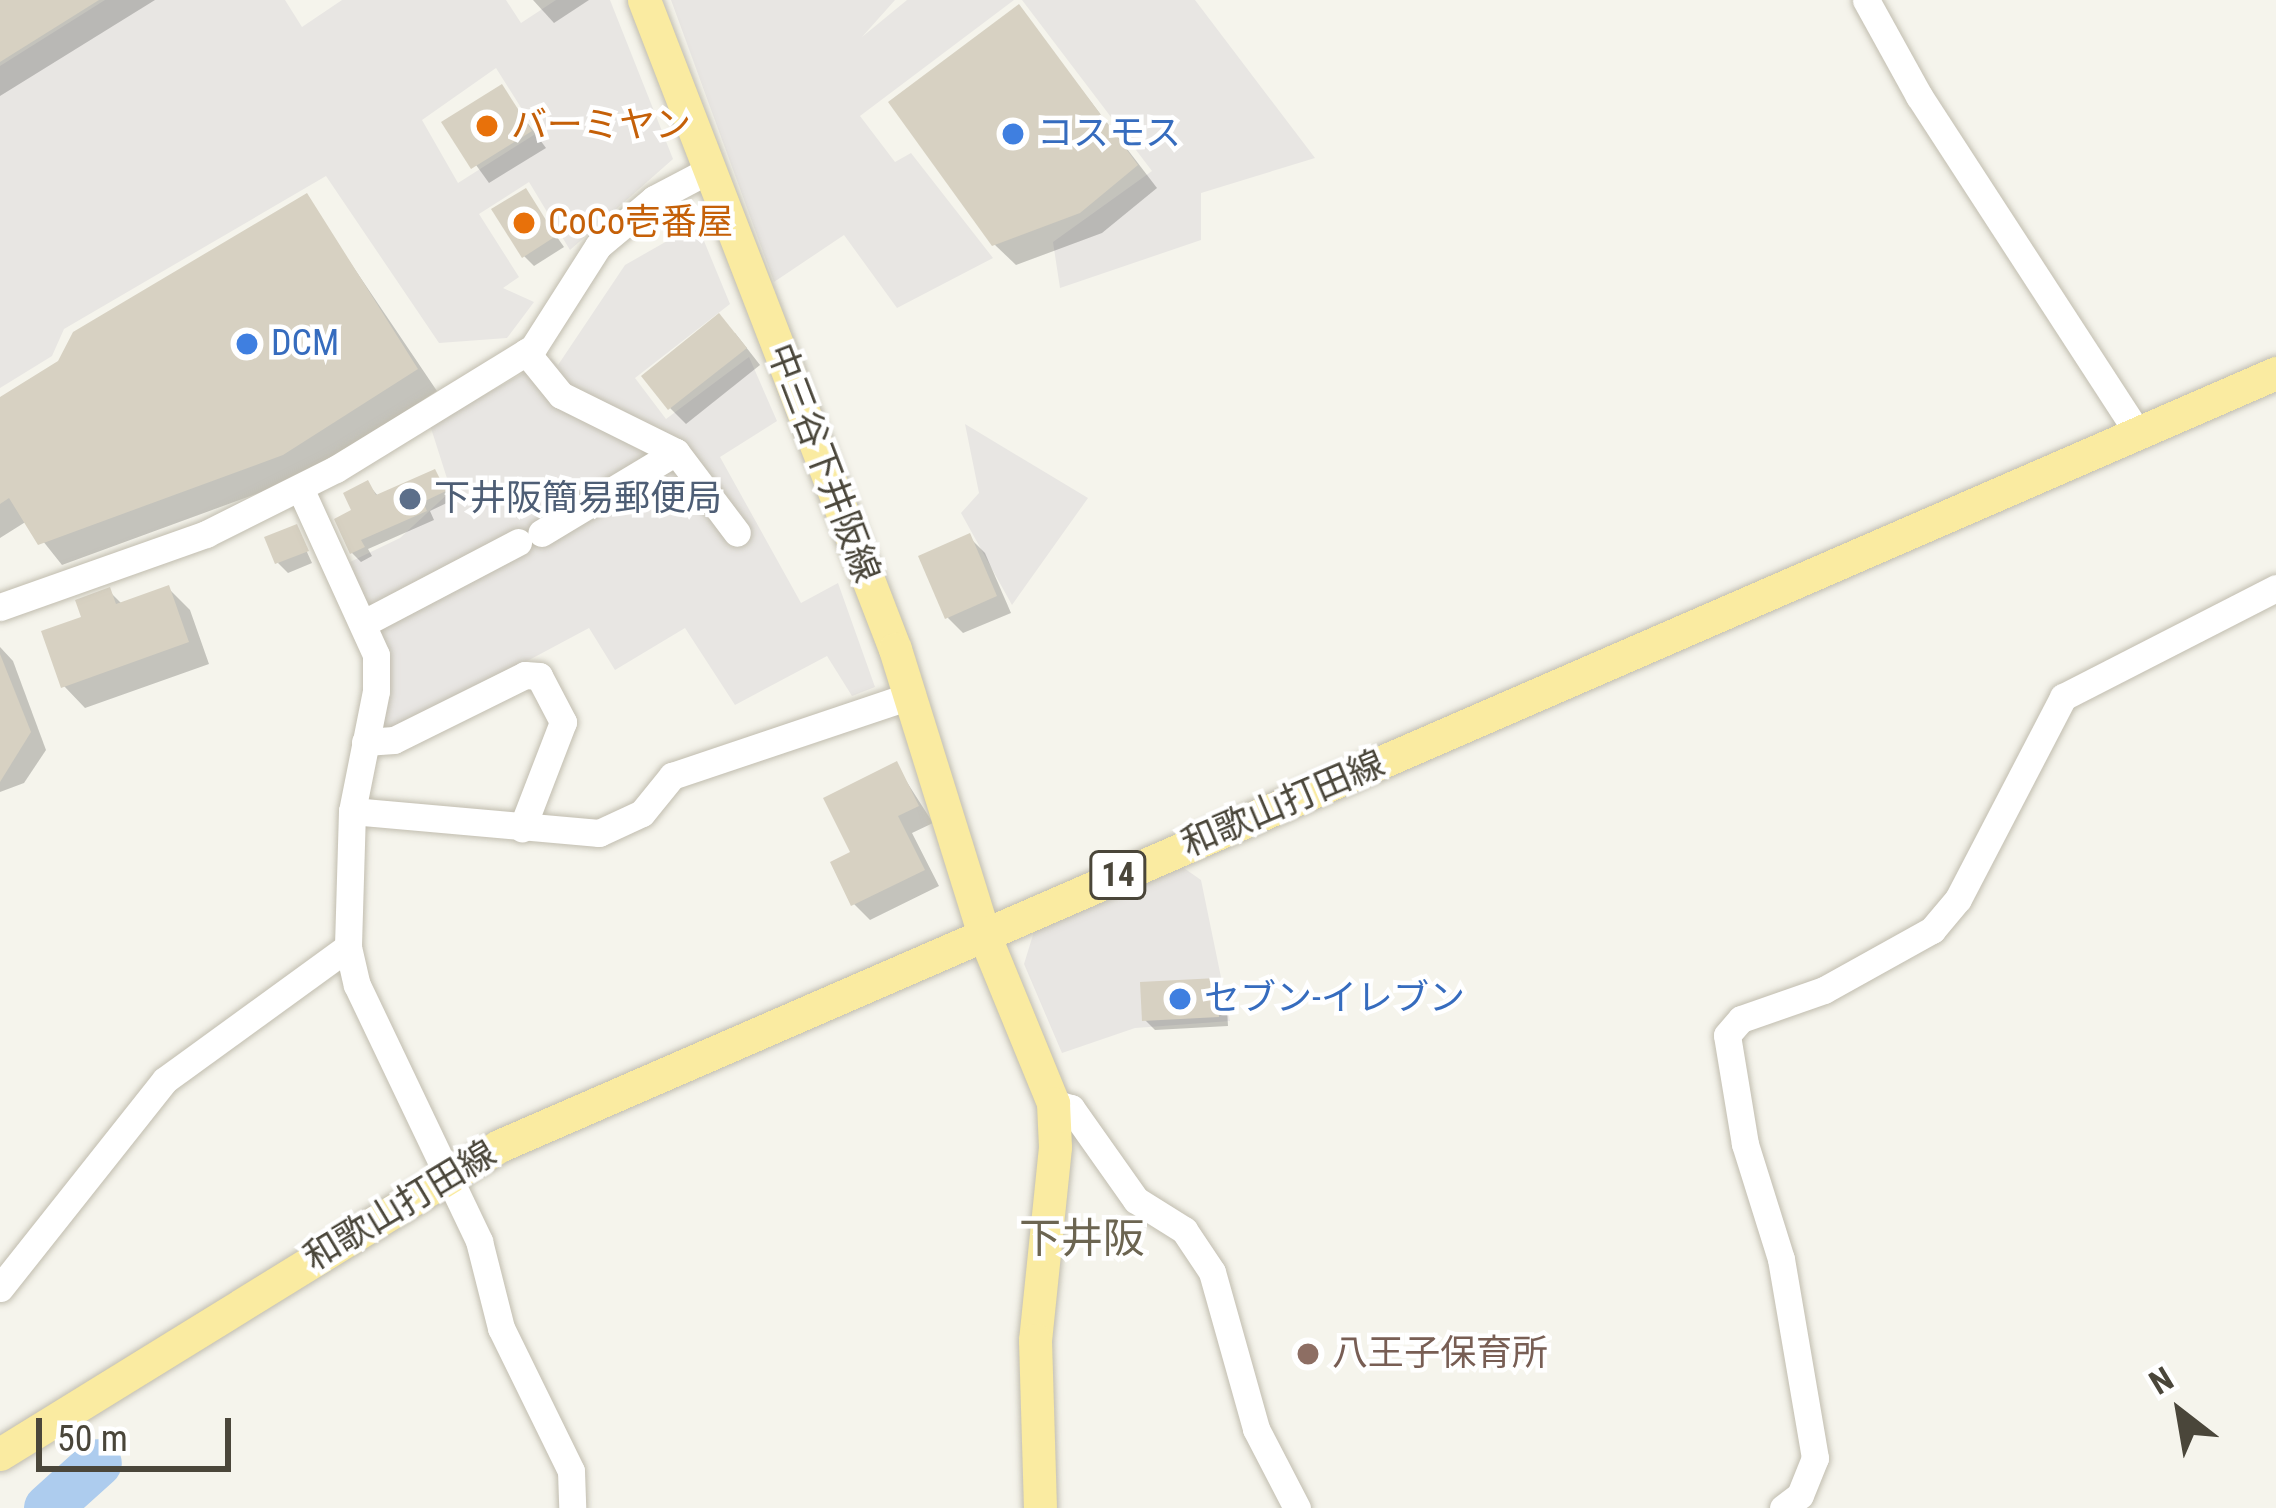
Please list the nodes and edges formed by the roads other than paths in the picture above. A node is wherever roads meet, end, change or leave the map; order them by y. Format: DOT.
graph roads {
  1 [pos="644,0"];
  2 [pos="1866,0"];
  3 [pos="709,170"];
  4 [pos="526,352"];
  5 [pos="2276,374"];
  6 [pos="2139,435"];
  7 [pos="676,452"];
  8 [pos="300,488"];
  9 [pos="737,533"];
  10 [pos="2276,588"];
  11 [pos="0,607"];
  12 [pos="364,623"];
  13 [pos="910,696"];
  14 [pos="365,742"];
  15 [pos="352,812"];
  16 [pos="522,828"];
  17 [pos="983,932"];
  18 [pos="348,947"];
  19 [pos="1052,1103"];
  20 [pos="445,1178"];
  21 [pos="0,1288"];
  22 [pos="0,1454"];
  23 [pos="572,1508"];
  24 [pos="1040,1508"];
  25 [pos="1297,1508"];
  26 [pos="1783,1508"];
  1 -- 3 [label="main road, 中三谷下井阪線"];
  2 -- 6 [label="street"];
  3 -- 4 [label="street"];
  3 -- 13 [label="main road, 中三谷下井阪線"];
  4 -- 7 [label="street"];
  4 -- 8 [label="street"];
  5 -- 6 [label="main road, 和歌山打田線 / 14"];
  6 -- 17 [label="main road, 和歌山打田線 / 14"];
  7 -- 9 [label="street"];
  7 -- 12 [label="street"];
  8 -- 11 [label="street"];
  8 -- 12 [label="street"];
  10 -- 26 [label="street"];
  12 -- 14 [label="street"];
  13 -- 16 [label="street"];
  13 -- 17 [label="main road, 中三谷下井阪線"];
  14 -- 15 [label="street"];
  14 -- 16 [label="street"];
  15 -- 16 [label="street"];
  15 -- 18 [label="street"];
  17 -- 19 [label="main road, 中三谷下井阪線"];
  17 -- 20 [label="main road, 和歌山打田線 / 14"];
  18 -- 20 [label="street"];
  18 -- 21 [label="street"];
  19 -- 24 [label="main road"];
  19 -- 25 [label="street"];
  20 -- 22 [label="main road, 和歌山打田線 / 14"];
  20 -- 23 [label="street"];
}
